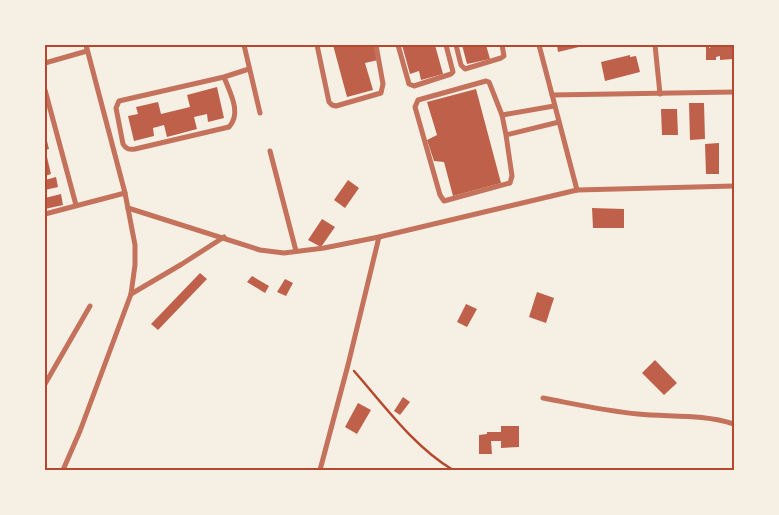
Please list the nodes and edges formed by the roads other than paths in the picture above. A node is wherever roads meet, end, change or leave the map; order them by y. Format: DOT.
graph roads {
  1 [pos="86,45"];
  2 [pos="244,45"];
  3 [pos="317,45"];
  4 [pos="376,45"];
  5 [pos="398,45"];
  6 [pos="446,45"];
  7 [pos="456,45"];
  8 [pos="502,45"];
  9 [pos="539,45"];
  10 [pos="655,45"];
  11 [pos="87,51"];
  12 [pos="45,62"];
  13 [pos="249,69"];
  14 [pos="224,76"];
  15 [pos="45,90"];
  16 [pos="734,92"];
  17 [pos="660,94"];
  18 [pos="552,95"];
  19 [pos="554,106"];
  20 [pos="260,113"];
  21 [pos="502,115"];
  22 [pos="559,122"];
  23 [pos="506,135"];
  24 [pos="270,151"];
  25 [pos="734,186"];
  26 [pos="577,190"];
  27 [pos="125,193"];
  28 [pos="76,205"];
  29 [pos="128,208"];
  30 [pos="45,214"];
  31 [pos="379,237"];
  32 [pos="224,238"];
  33 [pos="296,251"];
  34 [pos="131,294"];
  35 [pos="90,306"];
  36 [pos="45,384"];
  37 [pos="543,398"];
  38 [pos="734,424"];
  39 [pos="63,470"];
  40 [pos="320,470"];
  1 -- 11 [label="street"];
  2 -- 13 [label="street"];
  3 -- 4 [label="street"];
  5 -- 6 [label="street"];
  7 -- 8 [label="street"];
  9 -- 18 [label="street"];
  10 -- 17 [label="street"];
  11 -- 12 [label="street"];
  11 -- 27 [label="street"];
  13 -- 14 [label="street"];
  13 -- 20 [label="street"];
  14 -- 14 [label="street"];
  15 -- 28 [label="street"];
  16 -- 17 [label="street"];
  17 -- 18 [label="street"];
  18 -- 19 [label="street"];
  19 -- 21 [label="street"];
  19 -- 22 [label="street"];
  21 -- 23 [label="street"];
  21 -- 23 [label="street"];
  22 -- 23 [label="street"];
  22 -- 26 [label="street"];
  24 -- 33 [label="street"];
  25 -- 26 [label="street"];
  26 -- 31 [label="street"];
  27 -- 28 [label="street"];
  27 -- 29 [label="street"];
  28 -- 30 [label="street"];
  29 -- 32 [label="street"];
  29 -- 34 [label="street"];
  31 -- 33 [label="street"];
  31 -- 40 [label="street"];
  32 -- 33 [label="street"];
  32 -- 34 [label="street"];
  34 -- 39 [label="street"];
  35 -- 36 [label="street"];
  37 -- 38 [label="street"];
}
